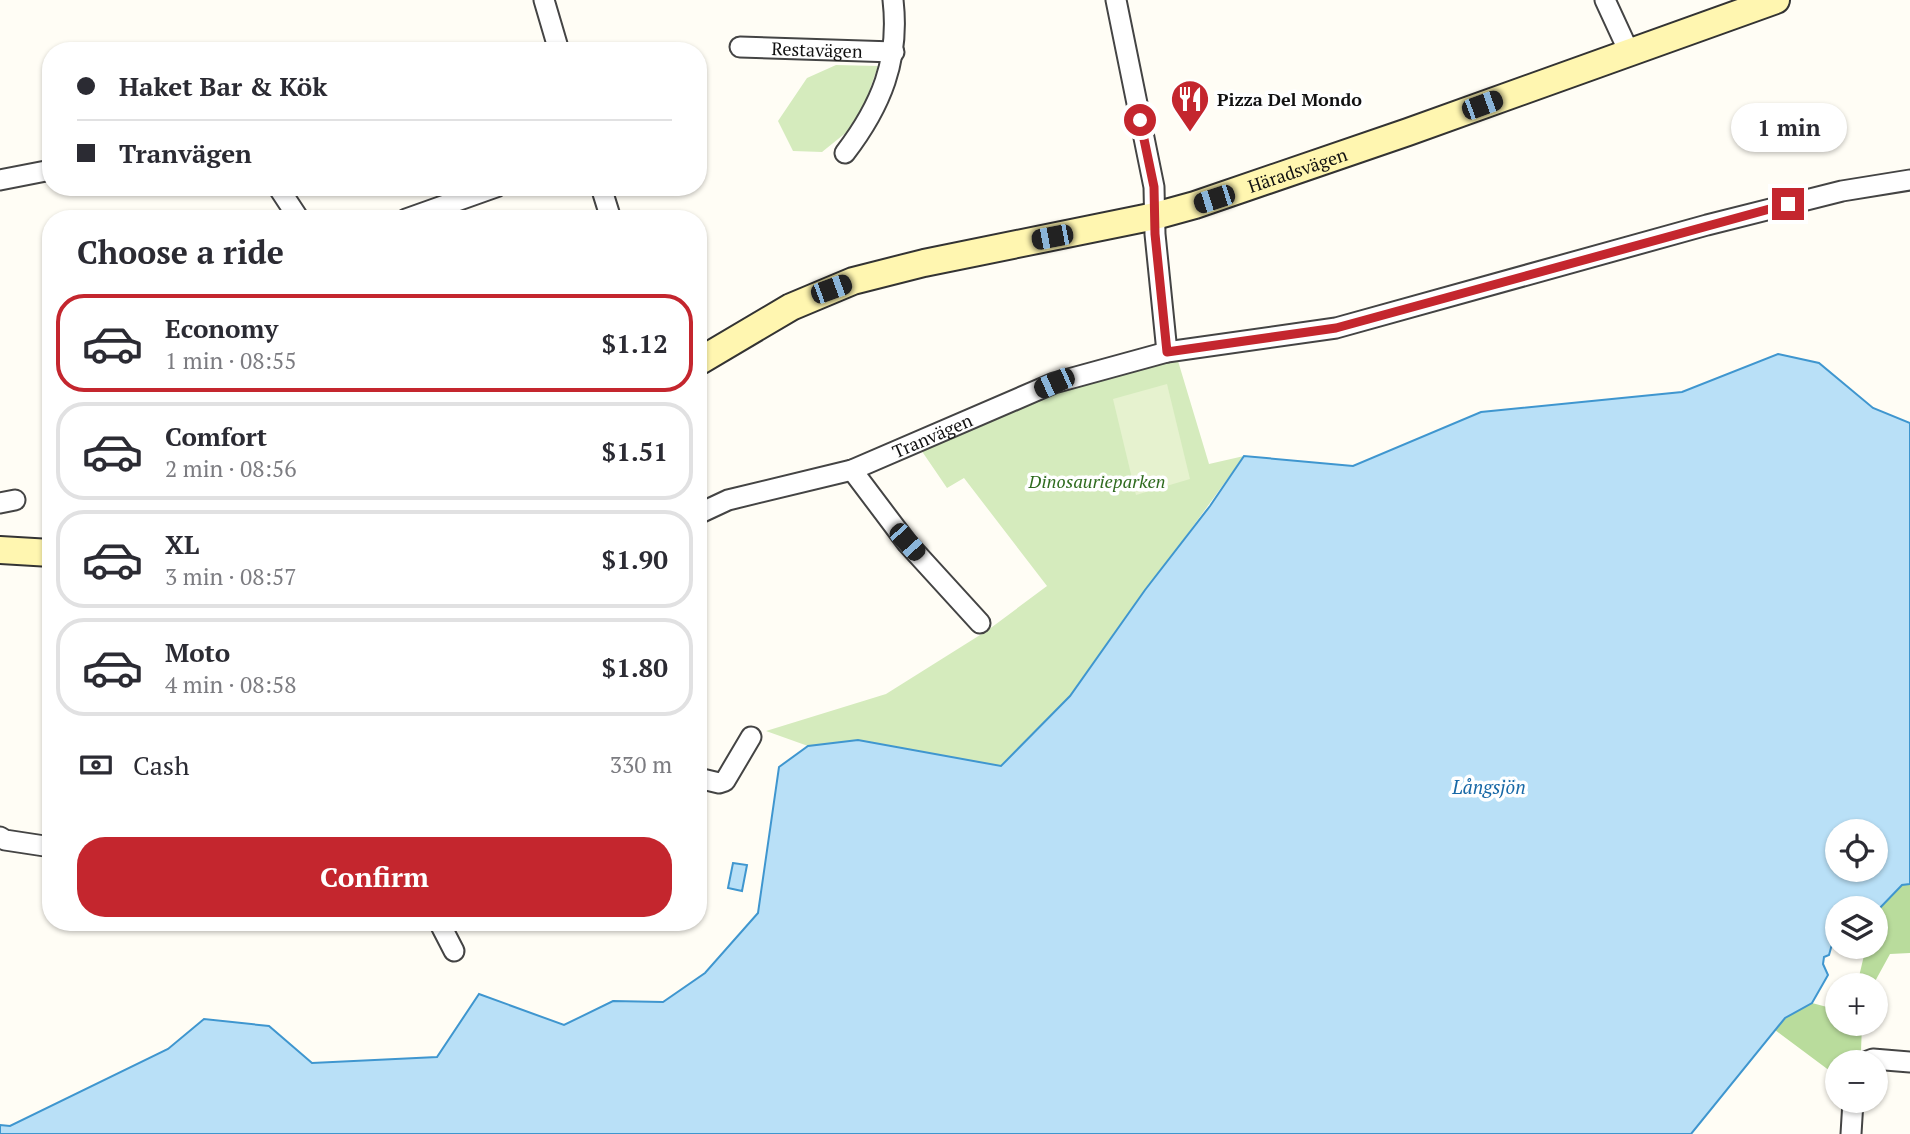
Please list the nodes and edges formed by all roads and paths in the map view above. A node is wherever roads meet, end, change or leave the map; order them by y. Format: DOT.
graph roads {
  1 [pos="544,0"];
  2 [pos="893,0"];
  3 [pos="1116,0"];
  4 [pos="1605,0"];
  5 [pos="1776,0"];
  6 [pos="556,42"];
  7 [pos="740,47"];
  8 [pos="894,52"];
  9 [pos="1629,52"];
  10 [pos="845,153"];
  11 [pos="42,172"];
  12 [pos="0,180"];
  13 [pos="1910,180"];
  14 [pos="471,196"];
  15 [pos="431,210"];
  16 [pos="1155,216"];
  17 [pos="1167,352"];
  18 [pos="707,357"];
  19 [pos="852,470"];
  20 [pos="707,510"];
  21 [pos="0,550"];
  22 [pos="42,552"];
  23 [pos="980,624"];
  24 [pos="751,737"];
  25 [pos="707,780"];
  26 [pos="2,843"];
  27 [pos="42,846"];
  28 [pos="444,931"];
  29 [pos="454,951"];
  30 [pos="1888,1061"];
  31 [pos="1910,1062"];
  32 [pos="1852,1113"];
  33 [pos="1851,1134"];
  1 -- 6 [label="street"];
  2 -- 8 [label="street"];
  3 -- 16 [label="street"];
  4 -- 9 [label="street"];
  5 -- 9 [label="street, Häradsvägen"];
  7 -- 8 [label="street, Restavägen"];
  8 -- 10 [label="street"];
  9 -- 16 [label="street, Häradsvägen"];
  11 -- 12 [label="street"];
  13 -- 17 [label="street, Tranvägen"];
  14 -- 15 [label="street"];
  16 -- 17 [label="street"];
  16 -- 18 [label="street, Häradsvägen"];
  17 -- 19 [label="street, Tranvägen"];
  19 -- 20 [label="street, Tranvägen"];
  19 -- 23 [label="street"];
  21 -- 22 [label="street"];
  24 -- 25 [label="street"];
  26 -- 27 [label="street"];
  28 -- 29 [label="street"];
  30 -- 31 [label="street"];
  32 -- 33 [label="street"];
}
